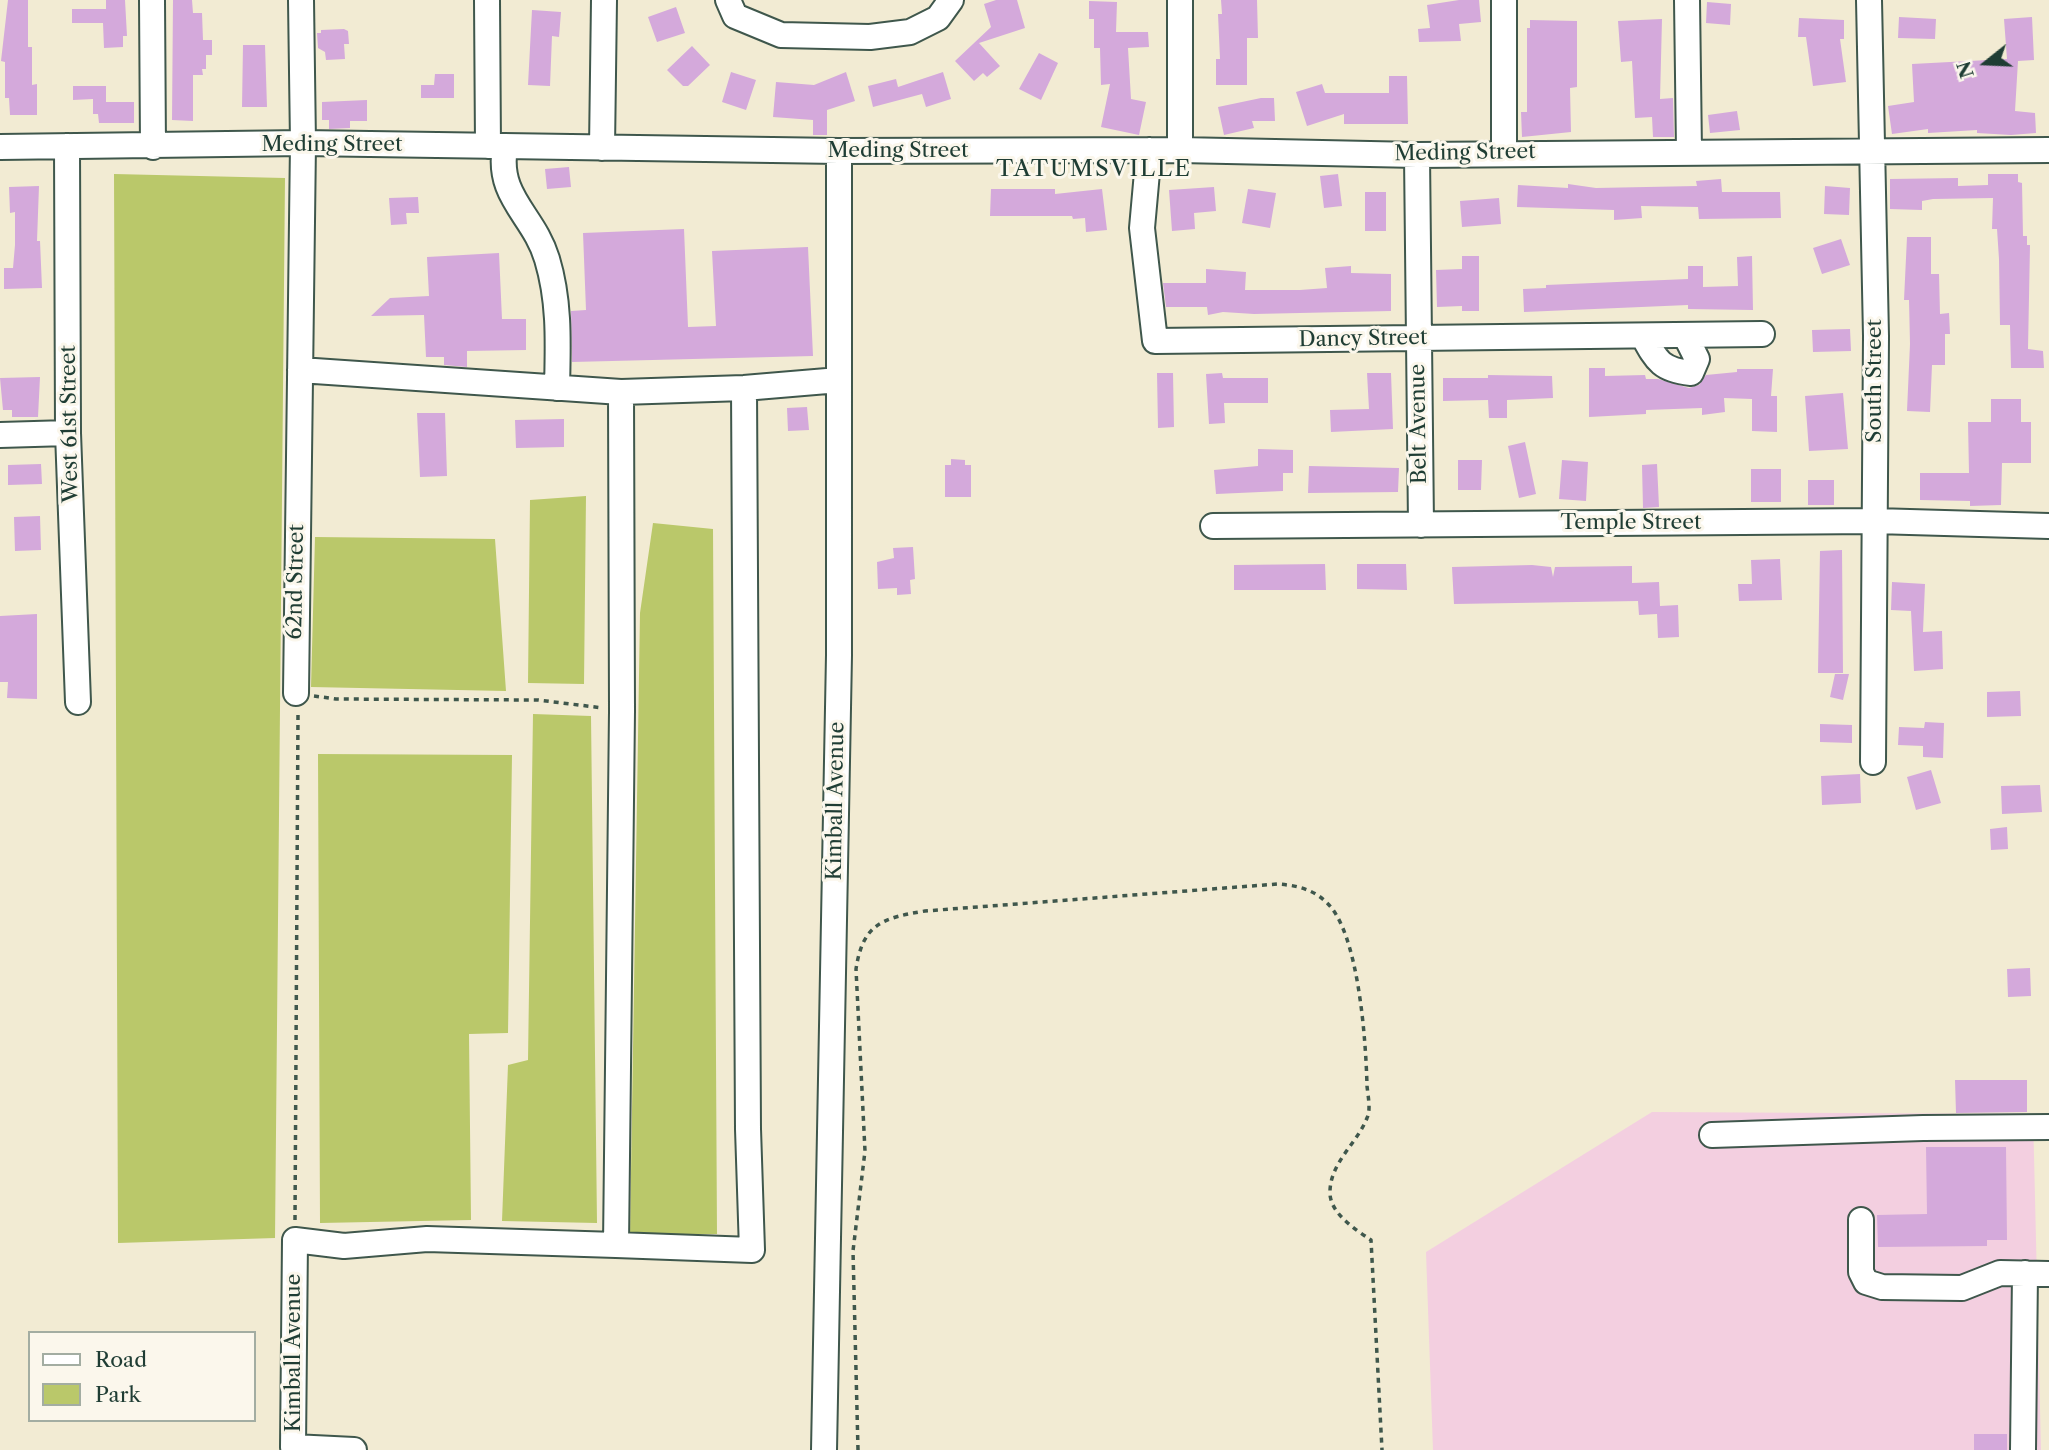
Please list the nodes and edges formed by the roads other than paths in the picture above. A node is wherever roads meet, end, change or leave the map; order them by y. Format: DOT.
graph roads {
  1 [pos="152,0"];
  2 [pos="301,0"];
  3 [pos="486,0"];
  4 [pos="604,0"];
  5 [pos="728,0"];
  6 [pos="951,0"];
  7 [pos="1180,0"];
  8 [pos="1504,0"];
  9 [pos="1687,0"];
  10 [pos="1869,0"];
  11 [pos="303,143"];
  12 [pos="67,146"];
  13 [pos="0,147"];
  14 [pos="153,147"];
  15 [pos="497,147"];
  16 [pos="602,148"];
  17 [pos="1149,150"];
  18 [pos="1180,150"];
  19 [pos="2049,150"];
  20 [pos="839,151"];
  21 [pos="1504,152"];
  22 [pos="1689,152"];
  23 [pos="1873,152"];
  24 [pos="1418,155"];
  25 [pos="1762,334"];
  26 [pos="1685,335"];
  27 [pos="1643,336"];
  28 [pos="1418,339"];
  29 [pos="300,370"];
  30 [pos="839,380"];
  31 [pos="557,388"];
  32 [pos="744,388"];
  33 [pos="621,392"];
  34 [pos="68,433"];
  35 [pos="0,435"];
  36 [pos="1875,522"];
  37 [pos="1420,525"];
  38 [pos="1213,526"];
  39 [pos="2049,526"];
  40 [pos="296,693"];
  41 [pos="78,702"];
  42 [pos="1873,762"];
  43 [pos="2049,1127"];
  44 [pos="1712,1135"];
  45 [pos="1861,1220"];
  46 [pos="616,1245"];
  47 [pos="2037,1273"];
  48 [pos="354,1450"];
  49 [pos="824,1450"];
  50 [pos="2023,1450"];
  1 -- 14 [label="street"];
  2 -- 11 [label="street, 62nd Street"];
  3 -- 15 [label="street"];
  4 -- 16 [label="street"];
  5 -- 6 [label="street"];
  7 -- 18 [label="street"];
  8 -- 21 [label="street"];
  9 -- 22 [label="street"];
  10 -- 23 [label="street, South Street"];
  11 -- 14 [label="street, Meding Street"];
  11 -- 15 [label="street, Meding Street"];
  11 -- 29 [label="street, 62nd Street"];
  12 -- 13 [label="street, Meding Street"];
  12 -- 14 [label="street, Meding Street"];
  12 -- 34 [label="street, West 61st Street"];
  15 -- 16 [label="street, Meding Street"];
  15 -- 31 [label="street"];
  16 -- 20 [label="street, Meding Street"];
  17 -- 18 [label="street, Meding Street"];
  17 -- 20 [label="street, Meding Street"];
  17 -- 28 [label="street, Dancy Street"];
  18 -- 24 [label="street, Meding Street"];
  19 -- 23 [label="street, Meding Street"];
  20 -- 30 [label="street, Kimball Avenue"];
  21 -- 22 [label="street, Meding Street"];
  21 -- 24 [label="street, Meding Street"];
  22 -- 23 [label="street, Meding Street"];
  23 -- 36 [label="street, South Street"];
  24 -- 28 [label="street, Belt Avenue"];
  25 -- 26 [label="street, Dancy Street"];
  26 -- 27 [label="street, Dancy Street"];
  26 -- 27 [label="street"];
  27 -- 28 [label="street, Dancy Street"];
  28 -- 37 [label="street, Belt Avenue"];
  29 -- 31 [label="street"];
  29 -- 40 [label="street, 62nd Street"];
  30 -- 32 [label="street"];
  30 -- 49 [label="street, Kimball Avenue"];
  31 -- 33 [label="street"];
  32 -- 33 [label="street"];
  32 -- 46 [label="street"];
  33 -- 46 [label="street"];
  34 -- 35 [label="street"];
  34 -- 41 [label="street, West 61st Street"];
  36 -- 37 [label="street, Temple Street"];
  36 -- 39 [label="street, Temple Street"];
  36 -- 42 [label="street, South Street"];
  37 -- 38 [label="street, Temple Street"];
  43 -- 44 [label="street"];
  45 -- 47 [label="street"];
  46 -- 48 [label="street, Kimball Avenue"];
  47 -- 50 [label="street"];
}
